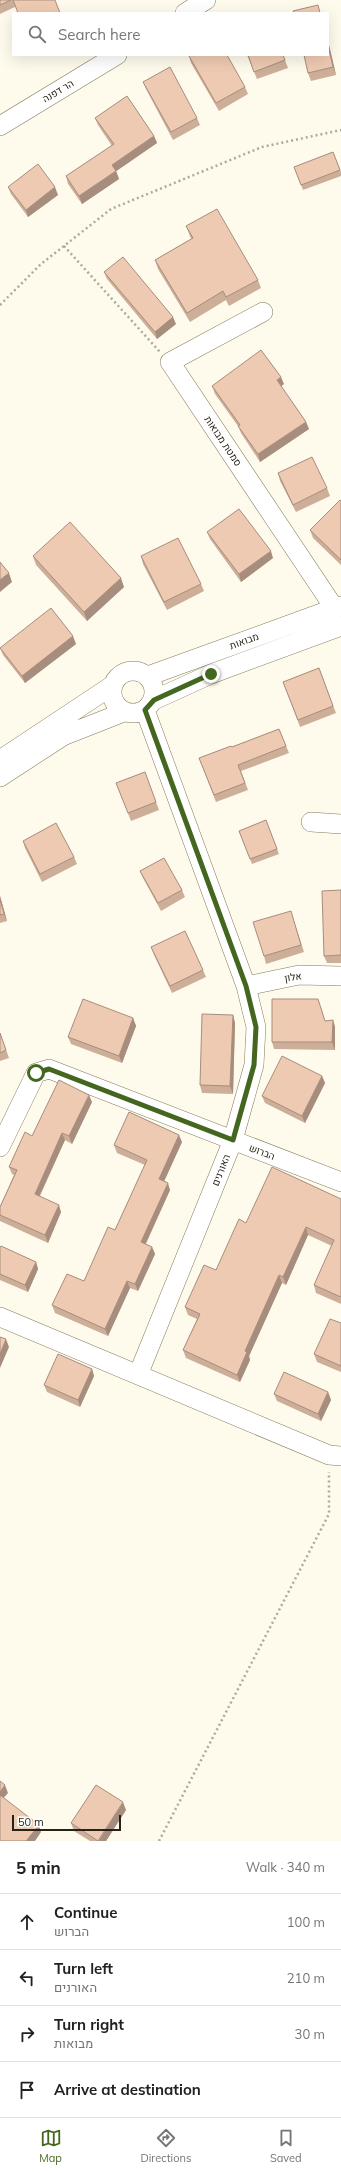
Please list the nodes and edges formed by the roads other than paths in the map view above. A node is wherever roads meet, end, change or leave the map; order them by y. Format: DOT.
graph roads {
  1 [pos="206,0"];
  2 [pos="187,12"];
  3 [pos="115,56"];
  4 [pos="0,126"];
  5 [pos="263,312"];
  6 [pos="338,607"];
  7 [pos="341,626"];
  8 [pos="148,676"];
  9 [pos="113,685"];
  10 [pos="149,705"];
  11 [pos="124,712"];
  12 [pos="0,760"];
  13 [pos="0,777"];
  14 [pos="311,822"];
  15 [pos="341,824"];
  16 [pos="341,976"];
  17 [pos="246,986"];
  18 [pos="233,1140"];
  19 [pos="0,1146"];
  20 [pos="341,1182"];
  21 [pos="0,1317"];
  22 [pos="138,1375"];
  23 [pos="335,1456"];
  1 -- 2 [label="street"];
  3 -- 4 [label="street, הר דפנה"];
  5 -- 6 [label="street, סמטת מבואות"];
  6 -- 8 [label="street, מבואות"];
  7 -- 10 [label="street, מבואות"];
  8 -- 9 [label="street"];
  8 -- 10 [label="street"];
  9 -- 11 [label="street"];
  9 -- 12 [label="street"];
  10 -- 11 [label="street"];
  10 -- 17 [label="street, האורנים"];
  11 -- 13 [label="street"];
  14 -- 15 [label="street"];
  16 -- 17 [label="street, אלון"];
  17 -- 18 [label="street, האורנים"];
  18 -- 19 [label="street, הברוש"];
  18 -- 20 [label="street, הברוש"];
  18 -- 22 [label="street, האורנים"];
  21 -- 22 [label="street"];
  22 -- 23 [label="street"];
}
